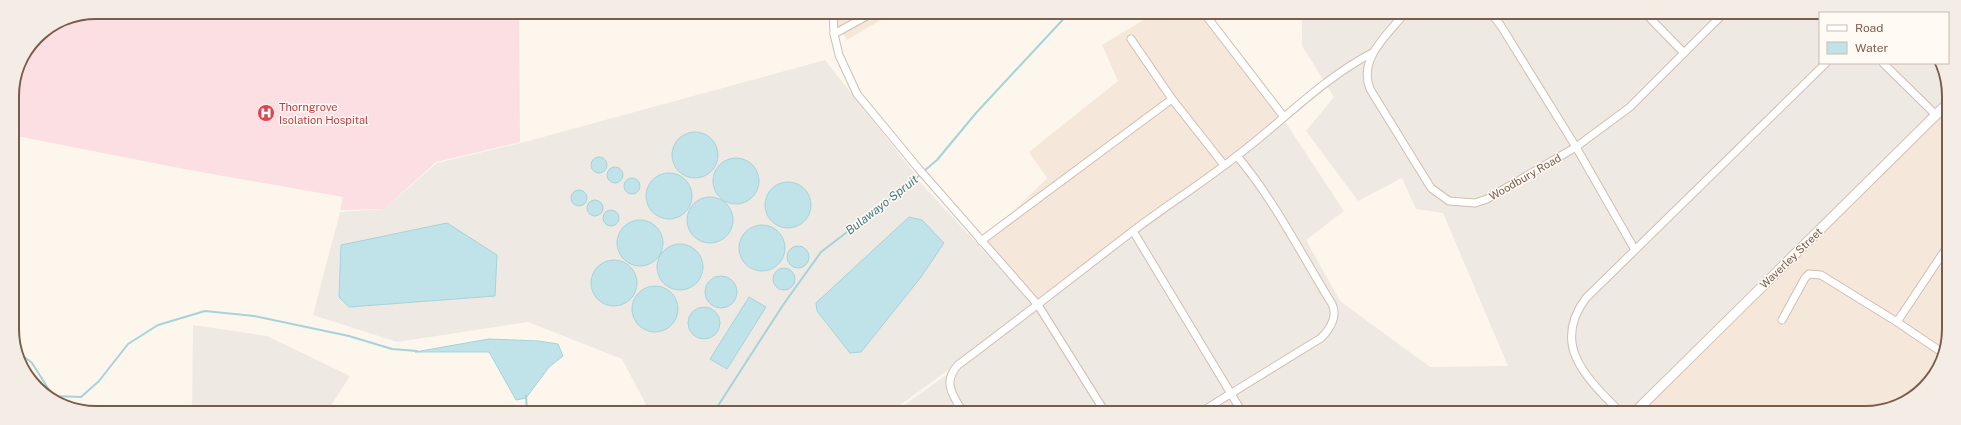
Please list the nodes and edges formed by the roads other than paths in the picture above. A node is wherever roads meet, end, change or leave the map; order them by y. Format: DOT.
graph roads {
  1 [pos="833,19"];
  2 [pos="861,19"];
  3 [pos="1209,19"];
  4 [pos="1399,19"];
  5 [pos="1496,19"];
  6 [pos="1651,19"];
  7 [pos="1718,19"];
  8 [pos="834,34"];
  9 [pos="1131,39"];
  10 [pos="1372,53"];
  11 [pos="1684,53"];
  12 [pos="1825,64"];
  13 [pos="1884,64"];
  14 [pos="1172,99"];
  15 [pos="1942,109"];
  16 [pos="1936,116"];
  17 [pos="1284,117"];
  18 [pos="1576,147"];
  19 [pos="1237,156"];
  20 [pos="1224,165"];
  21 [pos="1133,231"];
  22 [pos="981,241"];
  23 [pos="1635,250"];
  24 [pos="1942,254"];
  25 [pos="1038,305"];
  26 [pos="1782,320"];
  27 [pos="1897,322"];
  28 [pos="1939,351"];
  29 [pos="1230,394"];
  30 [pos="959,406"];
  31 [pos="1101,406"];
  32 [pos="1211,406"];
  33 [pos="1238,406"];
  34 [pos="1615,406"];
  35 [pos="1641,406"];
  1 -- 8 [label="street"];
  2 -- 8 [label="street"];
  3 -- 17 [label="street"];
  4 -- 10 [label="street"];
  5 -- 18 [label="street"];
  6 -- 11 [label="street"];
  7 -- 11 [label="street, Woodbury Road"];
  8 -- 22 [label="street"];
  9 -- 14 [label="street"];
  10 -- 17 [label="street"];
  10 -- 18 [label="street, Woodbury Road"];
  11 -- 18 [label="street, Woodbury Road"];
  12 -- 23 [label="street"];
  13 -- 16 [label="street"];
  14 -- 20 [label="street"];
  14 -- 22 [label="street"];
  15 -- 16 [label="street, Waverley Street"];
  16 -- 35 [label="street, Waverley Street"];
  17 -- 19 [label="street"];
  18 -- 23 [label="street"];
  19 -- 20 [label="street"];
  19 -- 29 [label="street"];
  20 -- 21 [label="street"];
  21 -- 25 [label="street"];
  21 -- 29 [label="street"];
  22 -- 25 [label="street"];
  23 -- 34 [label="street"];
  24 -- 27 [label="street"];
  25 -- 30 [label="street"];
  25 -- 31 [label="street"];
  26 -- 27 [label="street"];
  27 -- 28 [label="street"];
  29 -- 32 [label="street"];
  29 -- 33 [label="street"];
}
